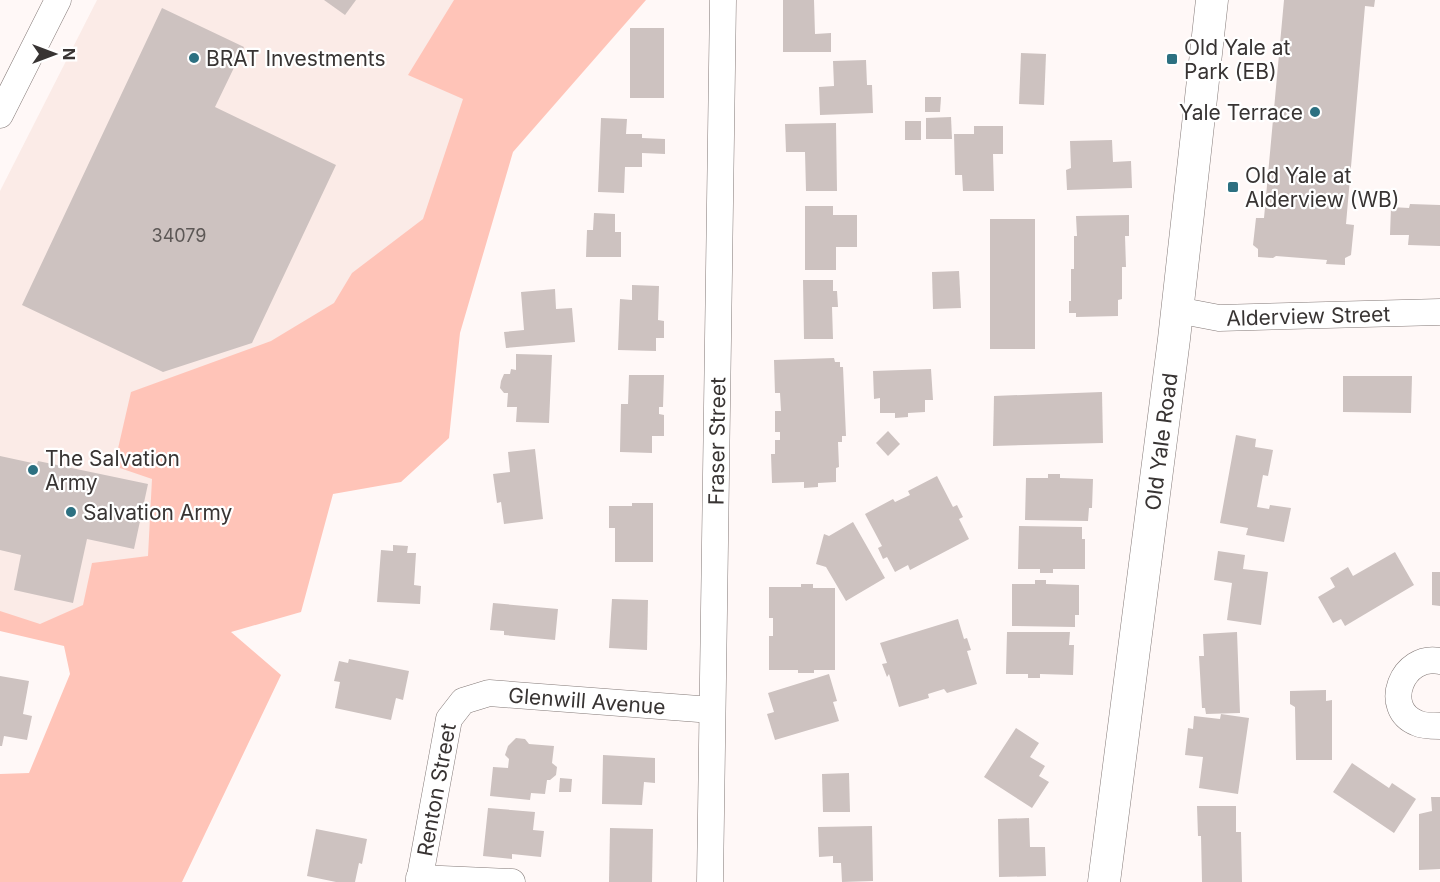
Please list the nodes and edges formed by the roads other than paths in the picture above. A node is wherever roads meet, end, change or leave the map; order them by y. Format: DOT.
graph roads {
  1 [pos="58,0"];
  2 [pos="723,0"];
  3 [pos="1212,0"];
  4 [pos="0,115"];
  5 [pos="1178,310"];
  6 [pos="1440,312"];
  7 [pos="1440,661"];
  8 [pos="463,701"];
  9 [pos="712,710"];
  10 [pos="1440,726"];
  11 [pos="419,880"];
  12 [pos="512,882"];
  13 [pos="710,882"];
  14 [pos="1104,882"];
  1 -- 4 [label="street"];
  2 -- 9 [label="street, Fraser Street"];
  3 -- 5 [label="main road, Old Yale Road"];
  5 -- 6 [label="street, Alderview Street"];
  5 -- 14 [label="main road, Old Yale Road"];
  7 -- 10 [label="street"];
  8 -- 9 [label="street, Glenwill Avenue"];
  8 -- 11 [label="street, Renton Street"];
  9 -- 13 [label="street, Fraser Street"];
  11 -- 12 [label="street"];
}
